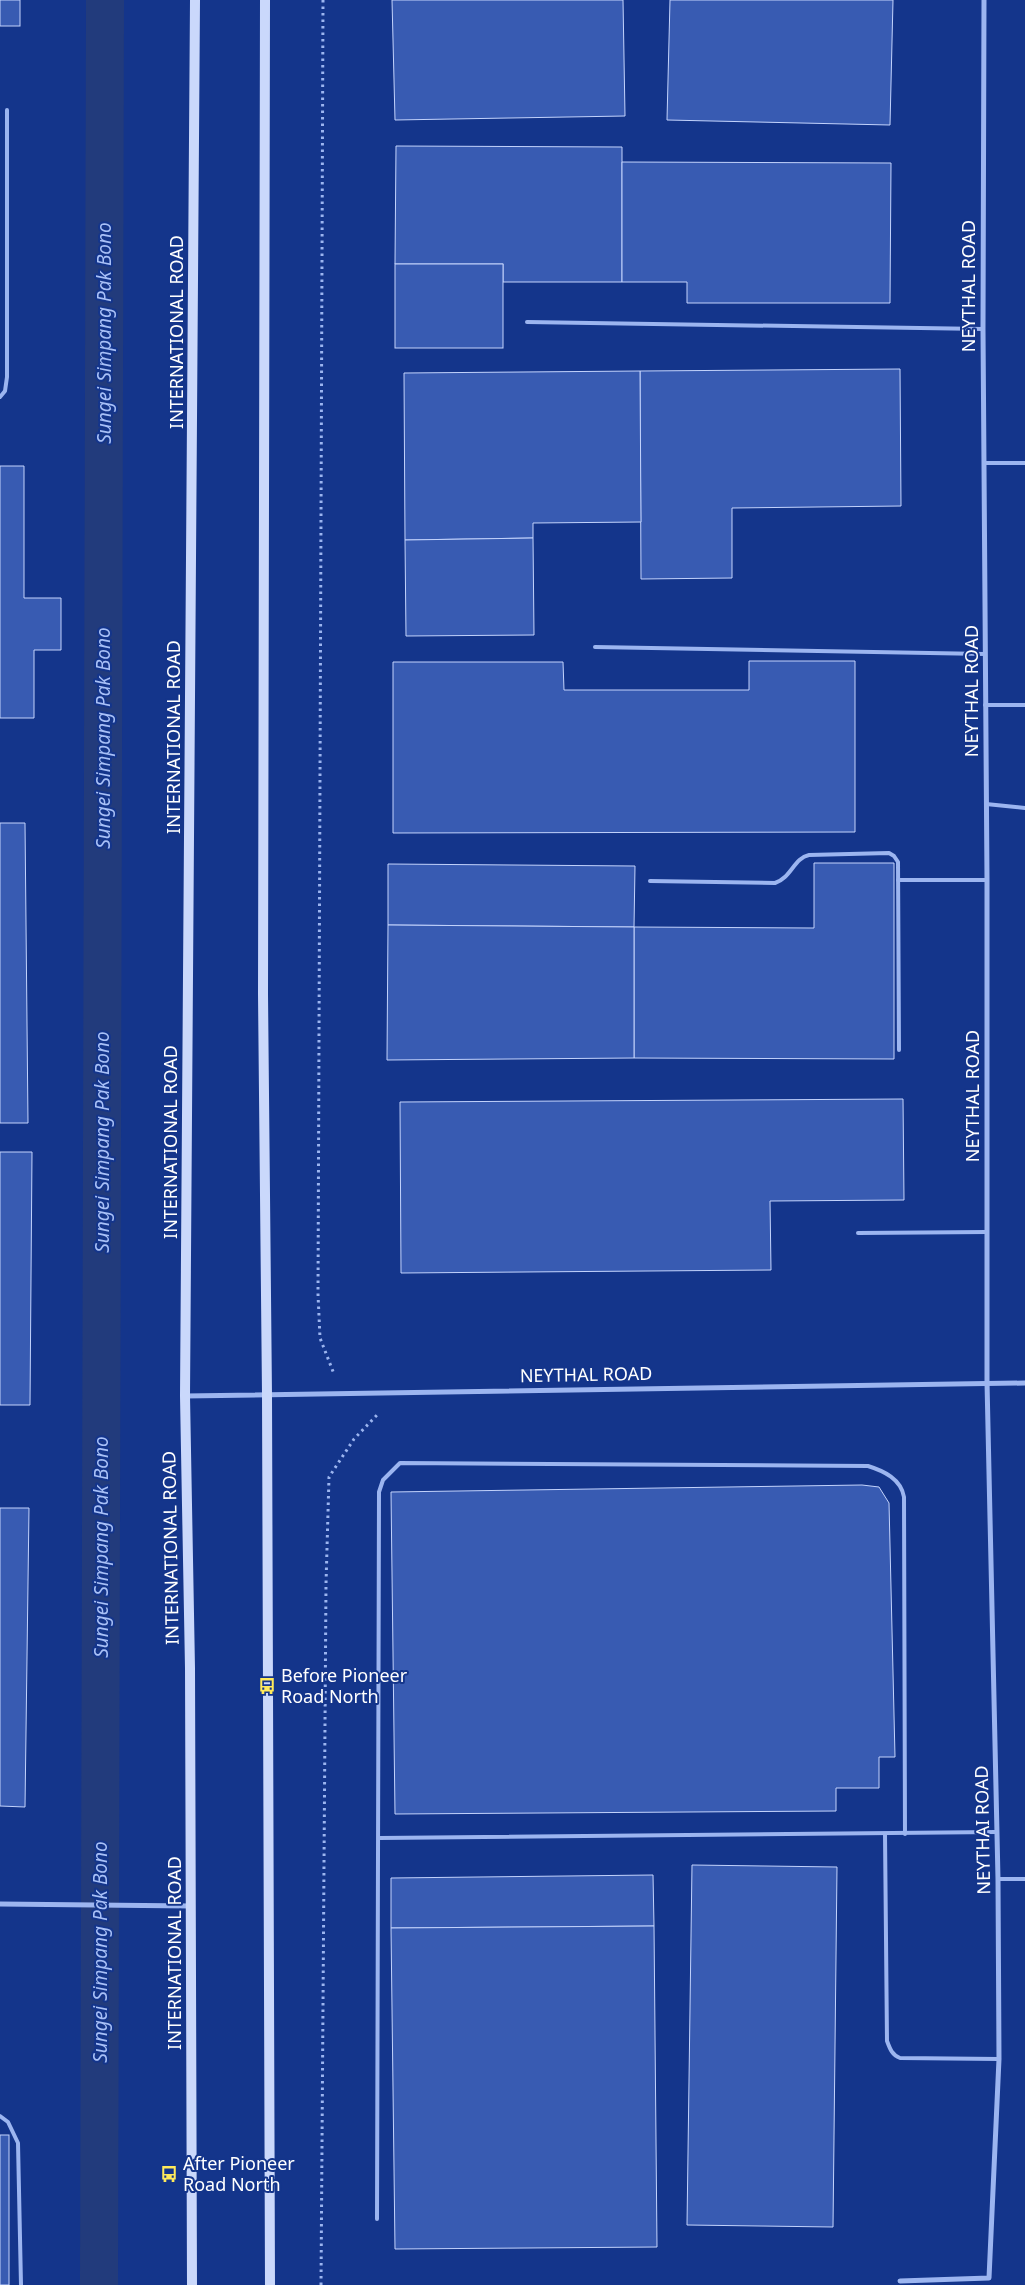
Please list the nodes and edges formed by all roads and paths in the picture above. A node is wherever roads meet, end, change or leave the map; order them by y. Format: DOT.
graph roads {
  1 [pos="195,0"];
  2 [pos="265,0"];
  3 [pos="323,0"];
  4 [pos="984,0"];
  5 [pos="7,110"];
  6 [pos="527,322"];
  7 [pos="983,329"];
  8 [pos="0,397"];
  9 [pos="984,463"];
  10 [pos="1025,463"];
  11 [pos="595,648"];
  12 [pos="985,654"];
  13 [pos="985,705"];
  14 [pos="1025,705"];
  15 [pos="986,804"];
  16 [pos="1025,808"];
  17 [pos="898,880"];
  18 [pos="987,880"];
  19 [pos="650,881"];
  20 [pos="899,1050"];
  21 [pos="987,1232"];
  22 [pos="858,1234"];
  23 [pos="987,1382"];
  24 [pos="1025,1383"];
  25 [pos="404,1392"];
  26 [pos="342,1393"];
  27 [pos="267,1395"];
  28 [pos="185,1396"];
  29 [pos="996,1832"];
  30 [pos="885,1834"];
  31 [pos="905,1834"];
  32 [pos="379,1838"];
  33 [pos="998,1879"];
  34 [pos="1025,1879"];
  35 [pos="0,1904"];
  36 [pos="191,1906"];
  37 [pos="999,2059"];
  38 [pos="0,2116"];
  39 [pos="377,2219"];
  40 [pos="989,2278"];
  41 [pos="900,2280"];
  42 [pos="20,2285"];
  43 [pos="192,2285"];
  44 [pos="270,2285"];
  45 [pos="321,2285"];
  46 [pos="989,2285"];
  1 -- 28 [label="main road, INTERNATIONAL ROAD"];
  2 -- 27 [label="main road"];
  3 -- 26 [label="path"];
  4 -- 7 [label="street, NEYTHAL ROAD"];
  5 -- 8 [label="lane"];
  6 -- 7 [label="lane"];
  7 -- 9 [label="street, NEYTHAL ROAD"];
  9 -- 10 [label="lane"];
  9 -- 12 [label="street, NEYTHAL ROAD"];
  11 -- 12 [label="lane"];
  12 -- 13 [label="street, NEYTHAL ROAD"];
  13 -- 14 [label="lane"];
  13 -- 15 [label="street, NEYTHAL ROAD"];
  15 -- 16 [label="lane"];
  15 -- 18 [label="street, NEYTHAL ROAD"];
  17 -- 18 [label="lane"];
  17 -- 19 [label="lane"];
  17 -- 20 [label="lane"];
  18 -- 21 [label="street, NEYTHAL ROAD"];
  21 -- 22 [label="lane"];
  21 -- 23 [label="street, NEYTHAL ROAD"];
  23 -- 24 [label="street, NEYTHAL ROAD"];
  23 -- 25 [label="street, NEYTHAL ROAD"];
  23 -- 29 [label="street, NEYTHAI ROAD"];
  25 -- 26 [label="street, NEYTHAL ROAD"];
  25 -- 45 [label="path"];
  26 -- 27 [label="street, NEYTHAL ROAD"];
  27 -- 28 [label="street, NEYTHAL ROAD"];
  27 -- 44 [label="main road"];
  28 -- 36 [label="main road, INTERNATIONAL ROAD"];
  29 -- 31 [label="lane"];
  29 -- 33 [label="street, NEYTHAI ROAD"];
  30 -- 31 [label="lane"];
  30 -- 32 [label="lane"];
  30 -- 37 [label="lane"];
  31 -- 32 [label="lane"];
  32 -- 39 [label="lane"];
  33 -- 34 [label="lane"];
  33 -- 37 [label="street, NEYTHAI ROAD"];
  35 -- 36 [label="street"];
  36 -- 43 [label="main road, INTERNATIONAL ROAD"];
  37 -- 40 [label="street, NEYTHAI ROAD"];
  38 -- 42 [label="lane"];
  40 -- 41 [label="street"];
  40 -- 46 [label="lane"];
}
